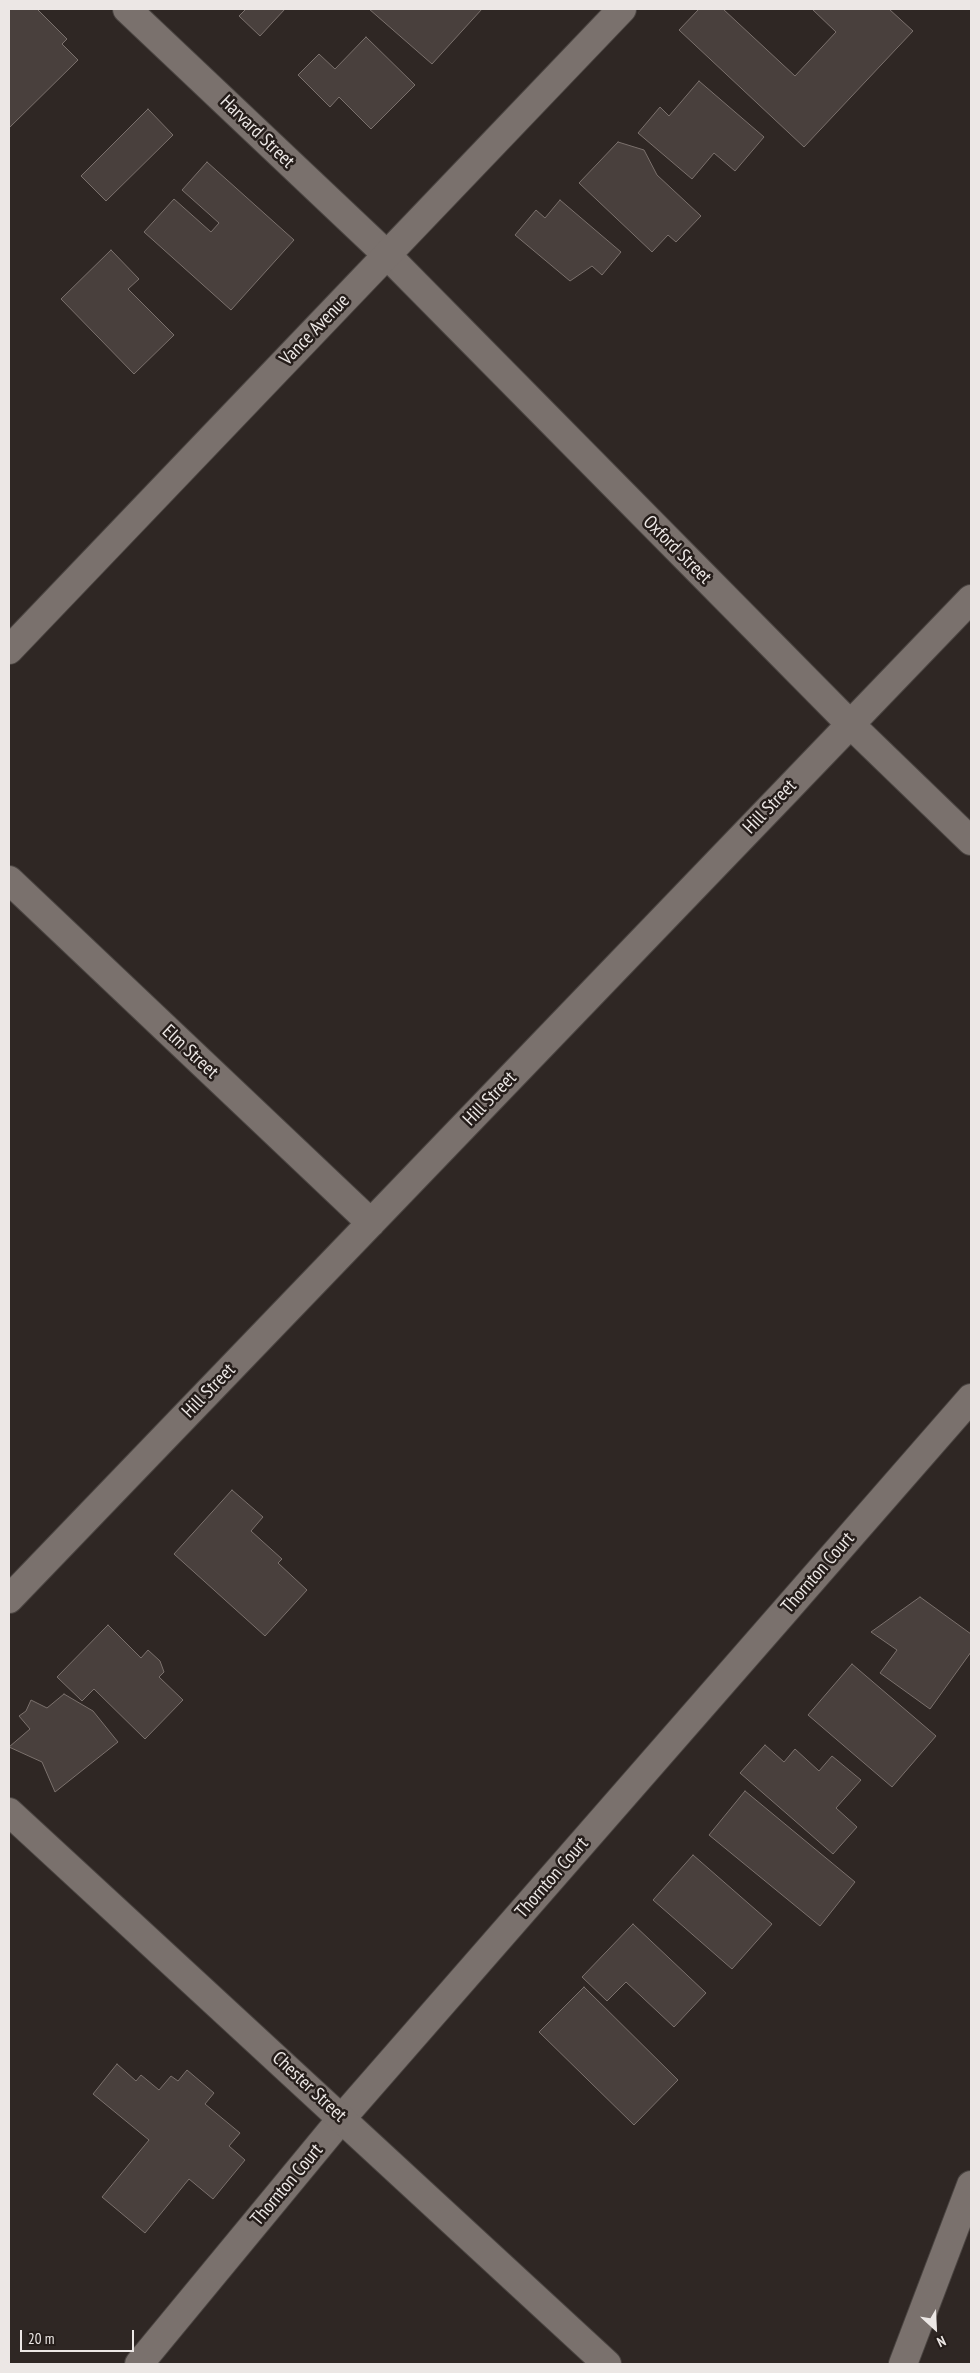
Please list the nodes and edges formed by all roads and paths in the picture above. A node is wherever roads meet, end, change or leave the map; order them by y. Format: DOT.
graph roads {
  1 [pos="128,9"];
  2 [pos="622,9"];
  3 [pos="387,255"];
  4 [pos="971,599"];
  5 [pos="9,650"];
  6 [pos="850,724"];
  7 [pos="971,841"];
  8 [pos="9,880"];
  9 [pos="371,1223"];
  10 [pos="971,1398"];
  11 [pos="9,1599"];
  12 [pos="9,1812"];
  13 [pos="342,2118"];
  14 [pos="971,2185"];
  15 [pos="139,2364"];
  16 [pos="607,2364"];
  17 [pos="903,2364"];
  1 -- 3 [label="street, Harvard Street"];
  2 -- 3 [label="street, Vance Avenue"];
  3 -- 5 [label="street, Vance Avenue"];
  3 -- 6 [label="street, Oxford Street"];
  4 -- 6 [label="street, Hill Street"];
  6 -- 7 [label="street, Oxford Street"];
  6 -- 9 [label="street, Hill Street"];
  8 -- 9 [label="street, Elm Street"];
  9 -- 11 [label="street, Hill Street"];
  10 -- 13 [label="street, Thornton Court"];
  12 -- 13 [label="street, Chester Street"];
  13 -- 15 [label="street, Thornton Court"];
  13 -- 16 [label="street, Chester Street"];
  14 -- 17 [label="street"];
}
